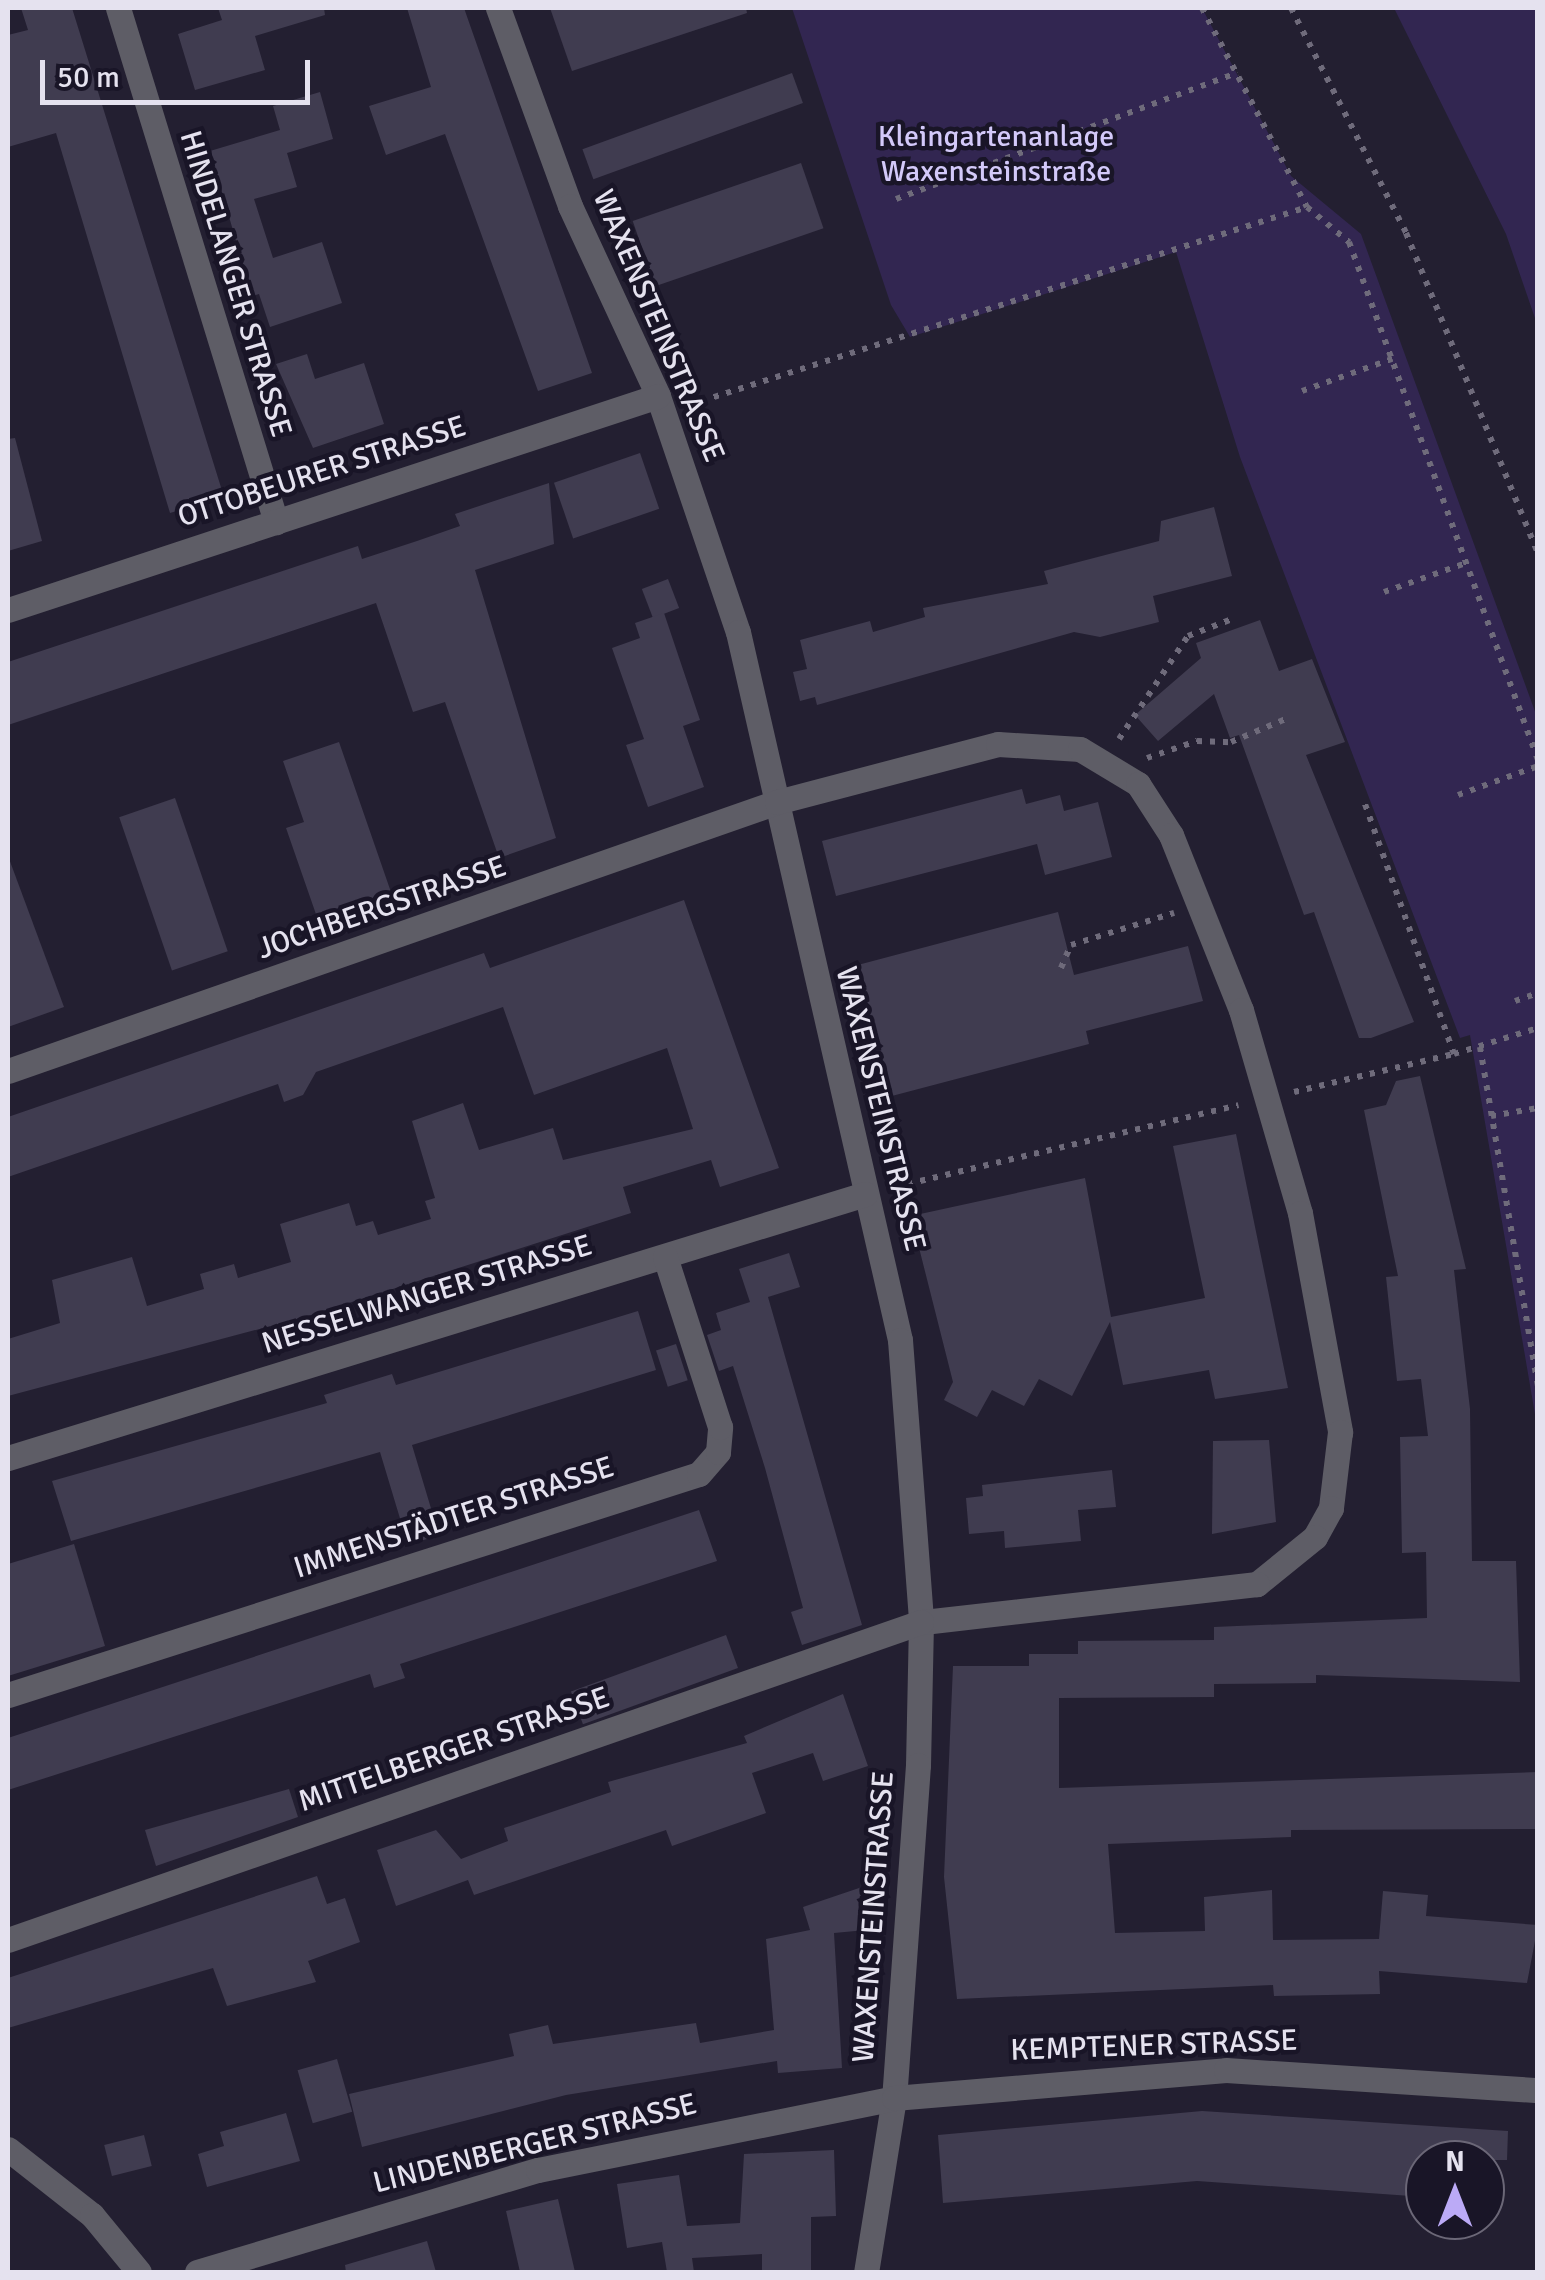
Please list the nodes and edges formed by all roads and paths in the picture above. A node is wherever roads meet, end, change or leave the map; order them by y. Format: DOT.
graph roads {
  1 [pos="118,8"];
  2 [pos="498,8"];
  3 [pos="1202,8"];
  4 [pos="1290,8"];
  5 [pos="1237,73"];
  6 [pos="896,199"];
  7 [pos="1307,207"];
  8 [pos="1392,359"];
  9 [pos="1302,391"];
  10 [pos="660,404"];
  11 [pos="276,522"];
  12 [pos="1538,554"];
  13 [pos="1466,563"];
  14 [pos="1384,592"];
  15 [pos="8,610"];
  16 [pos="1232,619"];
  17 [pos="1288,718"];
  18 [pos="1538,763"];
  19 [pos="1114,768"];
  20 [pos="1458,795"];
  21 [pos="1363,800"];
  22 [pos="777,802"];
  23 [pos="1199,906"];
  24 [pos="1061,968"];
  25 [pos="1538,993"];
  26 [pos="1515,1000"];
  27 [pos="1538,1028"];
  28 [pos="1480,1048"];
  29 [pos="1454,1054"];
  30 [pos="8,1071"];
  31 [pos="1270,1097"];
  32 [pos="1538,1108"];
  33 [pos="1491,1116"];
  34 [pos="865,1194"];
  35 [pos="665,1258"];
  36 [pos="1538,1320"];
  37 [pos="1525,1322"];
  38 [pos="1538,1388"];
  39 [pos="8,1458"];
  40 [pos="921,1622"];
  41 [pos="8,1695"];
  42 [pos="8,1940"];
  43 [pos="1538,2090"];
  44 [pos="894,2098"];
  45 [pos="8,2150"];
  46 [pos="139,2272"];
  47 [pos="197,2272"];
  48 [pos="866,2272"];
  1 -- 11 [label="street, HINDELANGER STRASSE"];
  2 -- 10 [label="street, WAXENSTEINSTRASSE"];
  3 -- 5 [label="path"];
  4 -- 12 [label="path"];
  5 -- 6 [label="path"];
  5 -- 7 [label="path"];
  7 -- 8 [label="path"];
  7 -- 10 [label="path"];
  8 -- 9 [label="path"];
  8 -- 13 [label="path"];
  10 -- 11 [label="street, OTTOBEURER STRASSE"];
  10 -- 22 [label="street, WAXENSTEINSTRASSE"];
  11 -- 15 [label="street, OTTOBEURER STRASSE"];
  13 -- 14 [label="path"];
  13 -- 18 [label="path"];
  16 -- 19 [label="path"];
  17 -- 19 [label="path"];
  18 -- 20 [label="path"];
  19 -- 22 [label="street, JOCHBERGSTRASSE"];
  19 -- 23 [label="street, MITTELBERGER STRASSE"];
  21 -- 29 [label="path"];
  22 -- 30 [label="street, JOCHBERGSTRASSE"];
  22 -- 34 [label="street, WAXENSTEINSTRASSE"];
  23 -- 24 [label="path"];
  23 -- 31 [label="street, MITTELBERGER STRASSE"];
  25 -- 26 [label="path"];
  27 -- 28 [label="path"];
  28 -- 29 [label="path"];
  28 -- 33 [label="path"];
  29 -- 31 [label="path"];
  31 -- 34 [label="path"];
  31 -- 40 [label="street, MITTELBERGER STRASSE"];
  32 -- 33 [label="path"];
  33 -- 37 [label="path"];
  34 -- 35 [label="street, NESSELWANGER STRASSE"];
  34 -- 40 [label="street, WAXENSTEINSTRASSE"];
  35 -- 39 [label="street, NESSELWANGER STRASSE"];
  35 -- 41 [label="street, IMMENSTÄDTER STRASSE"];
  36 -- 37 [label="path"];
  37 -- 38 [label="path"];
  40 -- 42 [label="street, MITTELBERGER STRASSE"];
  40 -- 44 [label="street, WAXENSTEINSTRASSE"];
  43 -- 44 [label="street, KEMPTENER STRASSE"];
  44 -- 47 [label="street, LINDENBERGER STRASSE"];
  44 -- 48 [label="street, WAXENSTEINSTRASSE"];
  45 -- 46 [label="street"];
}
